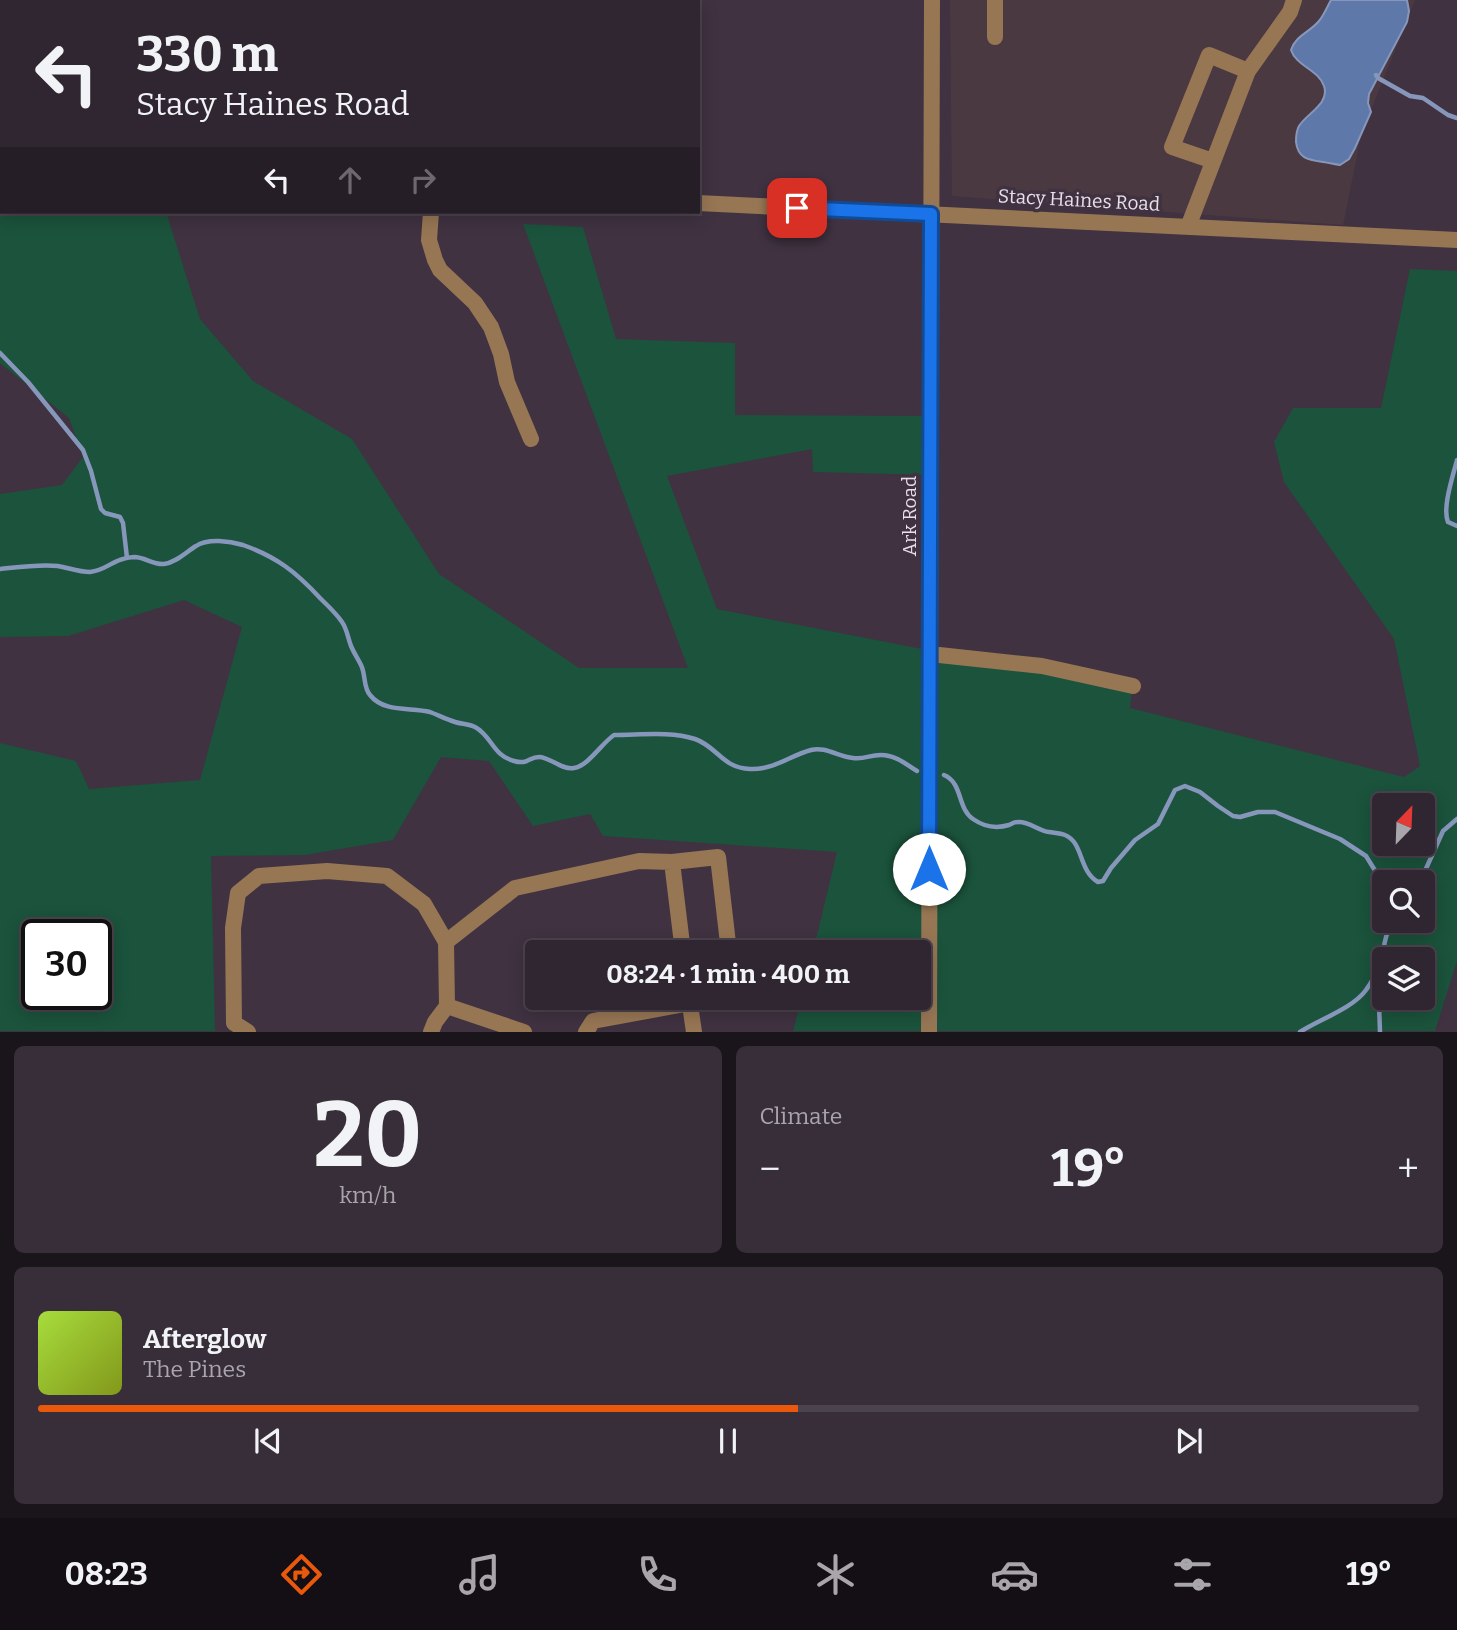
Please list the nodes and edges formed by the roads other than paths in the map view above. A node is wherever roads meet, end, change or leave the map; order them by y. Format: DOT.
graph roads {
  1 [pos="932,0"];
  2 [pos="995,0"];
  3 [pos="1294,0"];
  4 [pos="995,37"];
  5 [pos="1248,71"];
  6 [pos="1213,161"];
  7 [pos="700,203"];
  8 [pos="431,214"];
  9 [pos="931,214"];
  10 [pos="1188,227"];
  11 [pos="1457,240"];
  12 [pos="531,439"];
  13 [pos="930,654"];
  14 [pos="1133,686"];
  15 [pos="672,862"];
  16 [pos="682,940"];
  17 [pos="728,940"];
  18 [pos="446,942"];
  19 [pos="447,1006"];
  20 [pos="644,1010"];
  21 [pos="691,1010"];
  22 [pos="247,1031"];
  23 [pos="431,1031"];
  24 [pos="524,1031"];
  25 [pos="586,1031"];
  26 [pos="694,1031"];
  27 [pos="929,1031"];
  1 -- 9 [label="street, Ark Road"];
  2 -- 4 [label="street"];
  3 -- 5 [label="street"];
  5 -- 6 [label="street"];
  5 -- 6 [label="street"];
  6 -- 10 [label="street"];
  7 -- 9 [label="street, Stacy Haines Road"];
  8 -- 12 [label="street"];
  9 -- 10 [label="street, Stacy Haines Road"];
  9 -- 13 [label="street, Ark Road"];
  10 -- 11 [label="street, Stacy Haines Road"];
  13 -- 14 [label="street"];
  13 -- 27 [label="street, Ark Road"];
  15 -- 16 [label="street"];
  15 -- 17 [label="street"];
  15 -- 18 [label="street"];
  18 -- 19 [label="street"];
  18 -- 22 [label="street"];
  19 -- 23 [label="street"];
  19 -- 24 [label="street"];
  20 -- 25 [label="street"];
  21 -- 26 [label="street"];
}
